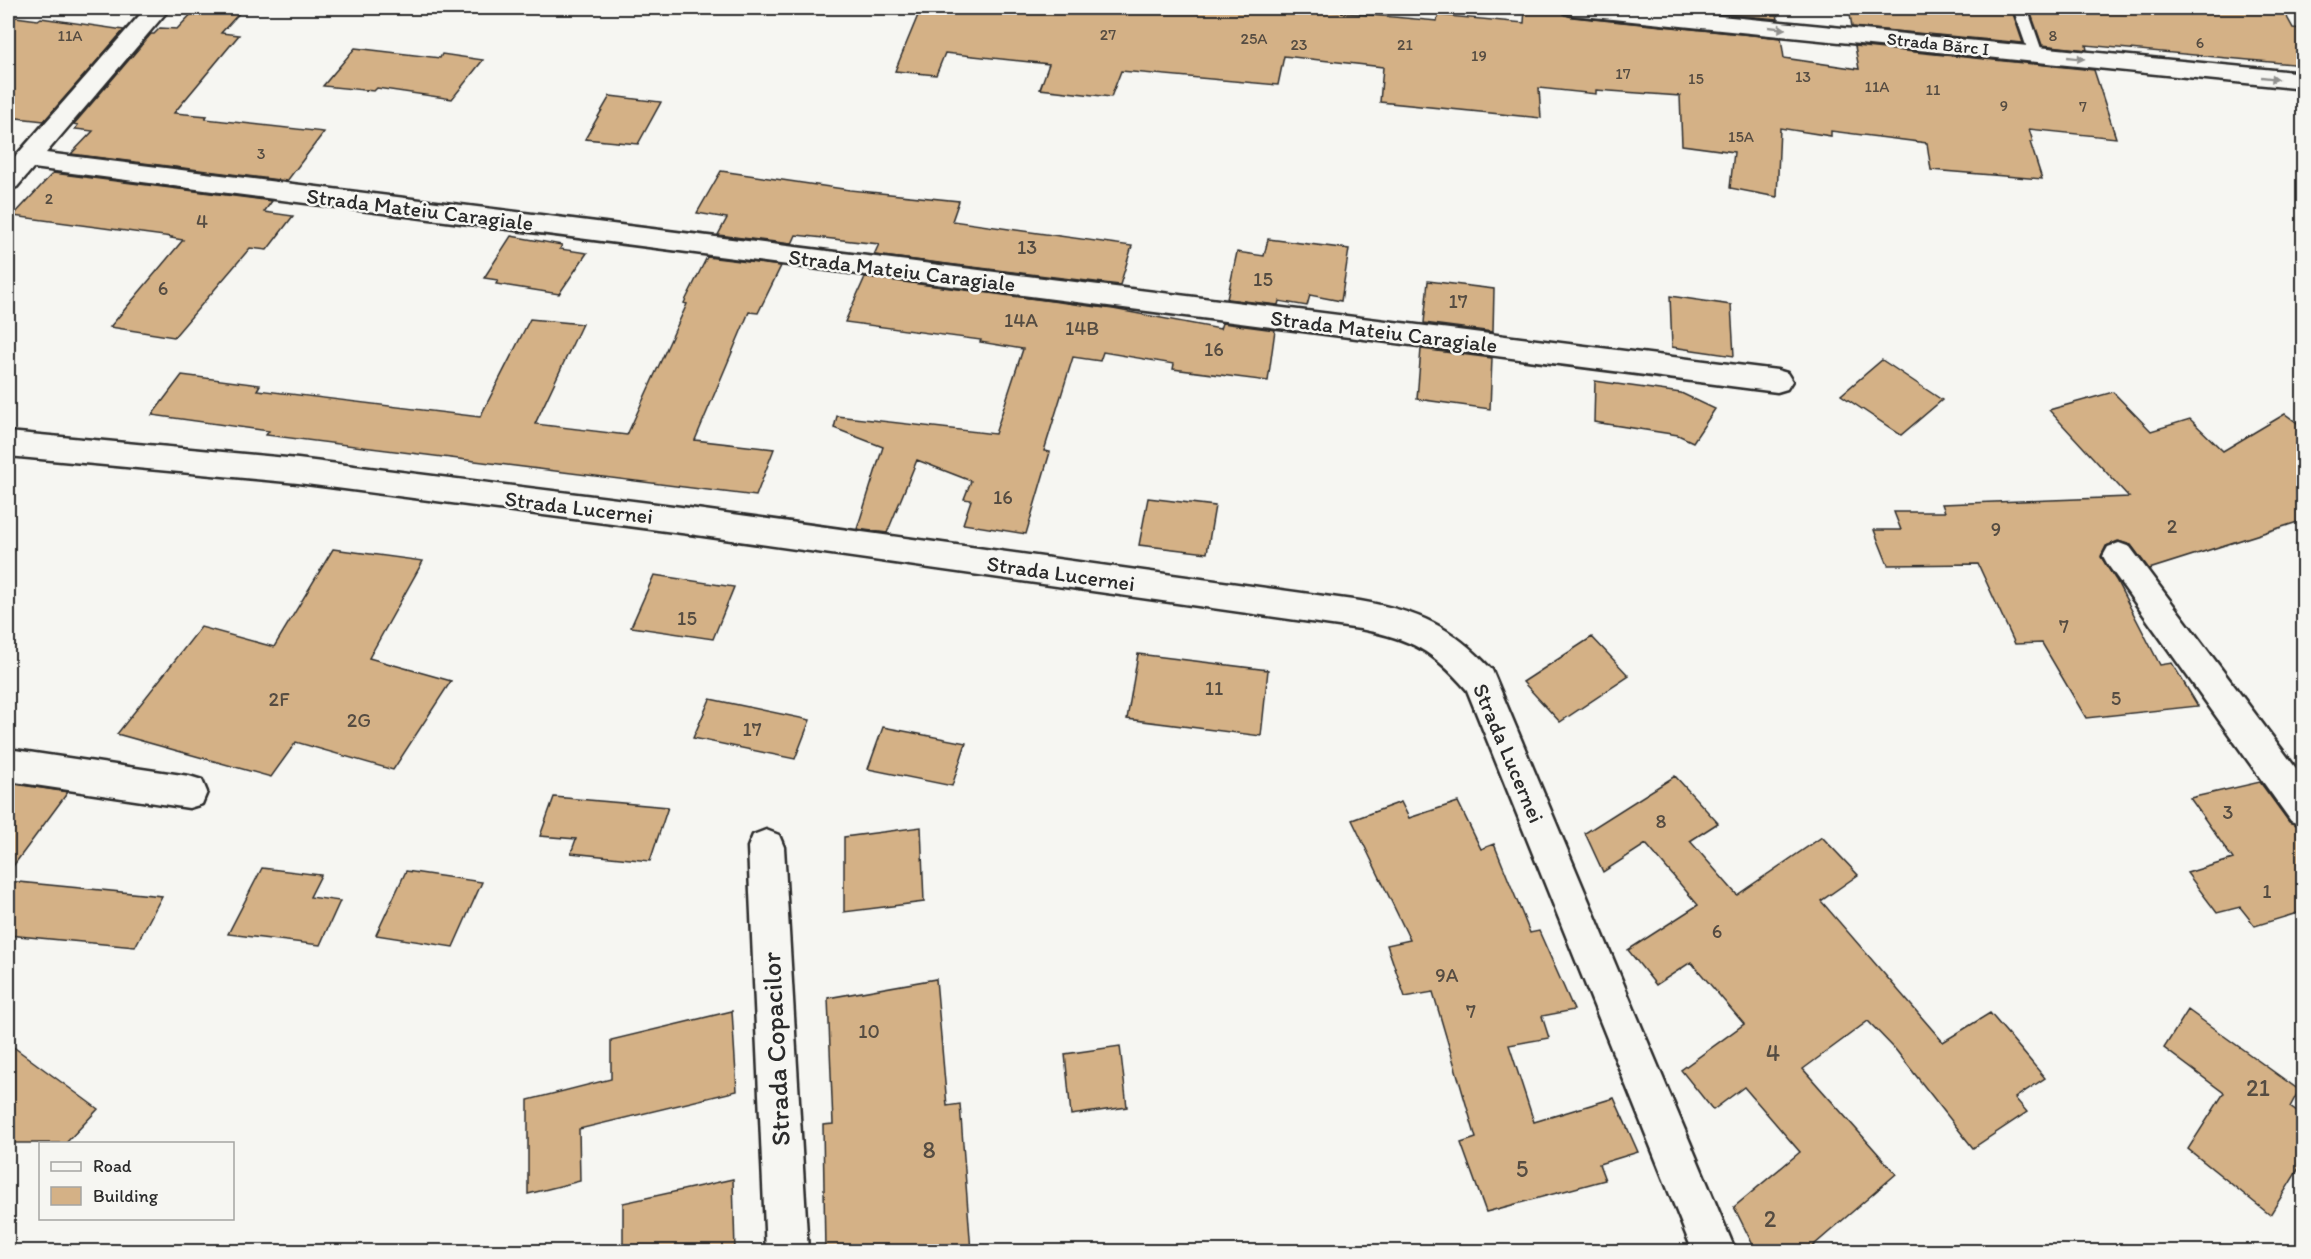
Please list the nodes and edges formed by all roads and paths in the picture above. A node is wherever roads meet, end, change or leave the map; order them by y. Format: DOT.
graph roads {
  1 [pos="158,8"];
  2 [pos="1573,8"];
  3 [pos="2020,8"];
  4 [pos="2036,54"];
  5 [pos="2304,81"];
  6 [pos="27,159"];
  7 [pos="8,181"];
  8 [pos="1777,381"];
  9 [pos="8,444"];
  10 [pos="2119,556"];
  11 [pos="8,765"];
  12 [pos="189,792"];
  13 [pos="2304,809"];
  14 [pos="766,847"];
  15 [pos="787,1251"];
  16 [pos="1715,1251"];
  1 -- 6 [label="street"];
  2 -- 4 [label="street, Strada Bărc I, one-way"];
  3 -- 4 [label="lane"];
  4 -- 5 [label="street, Strada Bărc I, one-way"];
  6 -- 7 [label="street"];
  6 -- 8 [label="street, Strada Mateiu Caragiale"];
  9 -- 16 [label="street, Strada Lucernei"];
  10 -- 13 [label="street"];
  11 -- 12 [label="street"];
  14 -- 15 [label="street, Strada Copacilor"];
}
